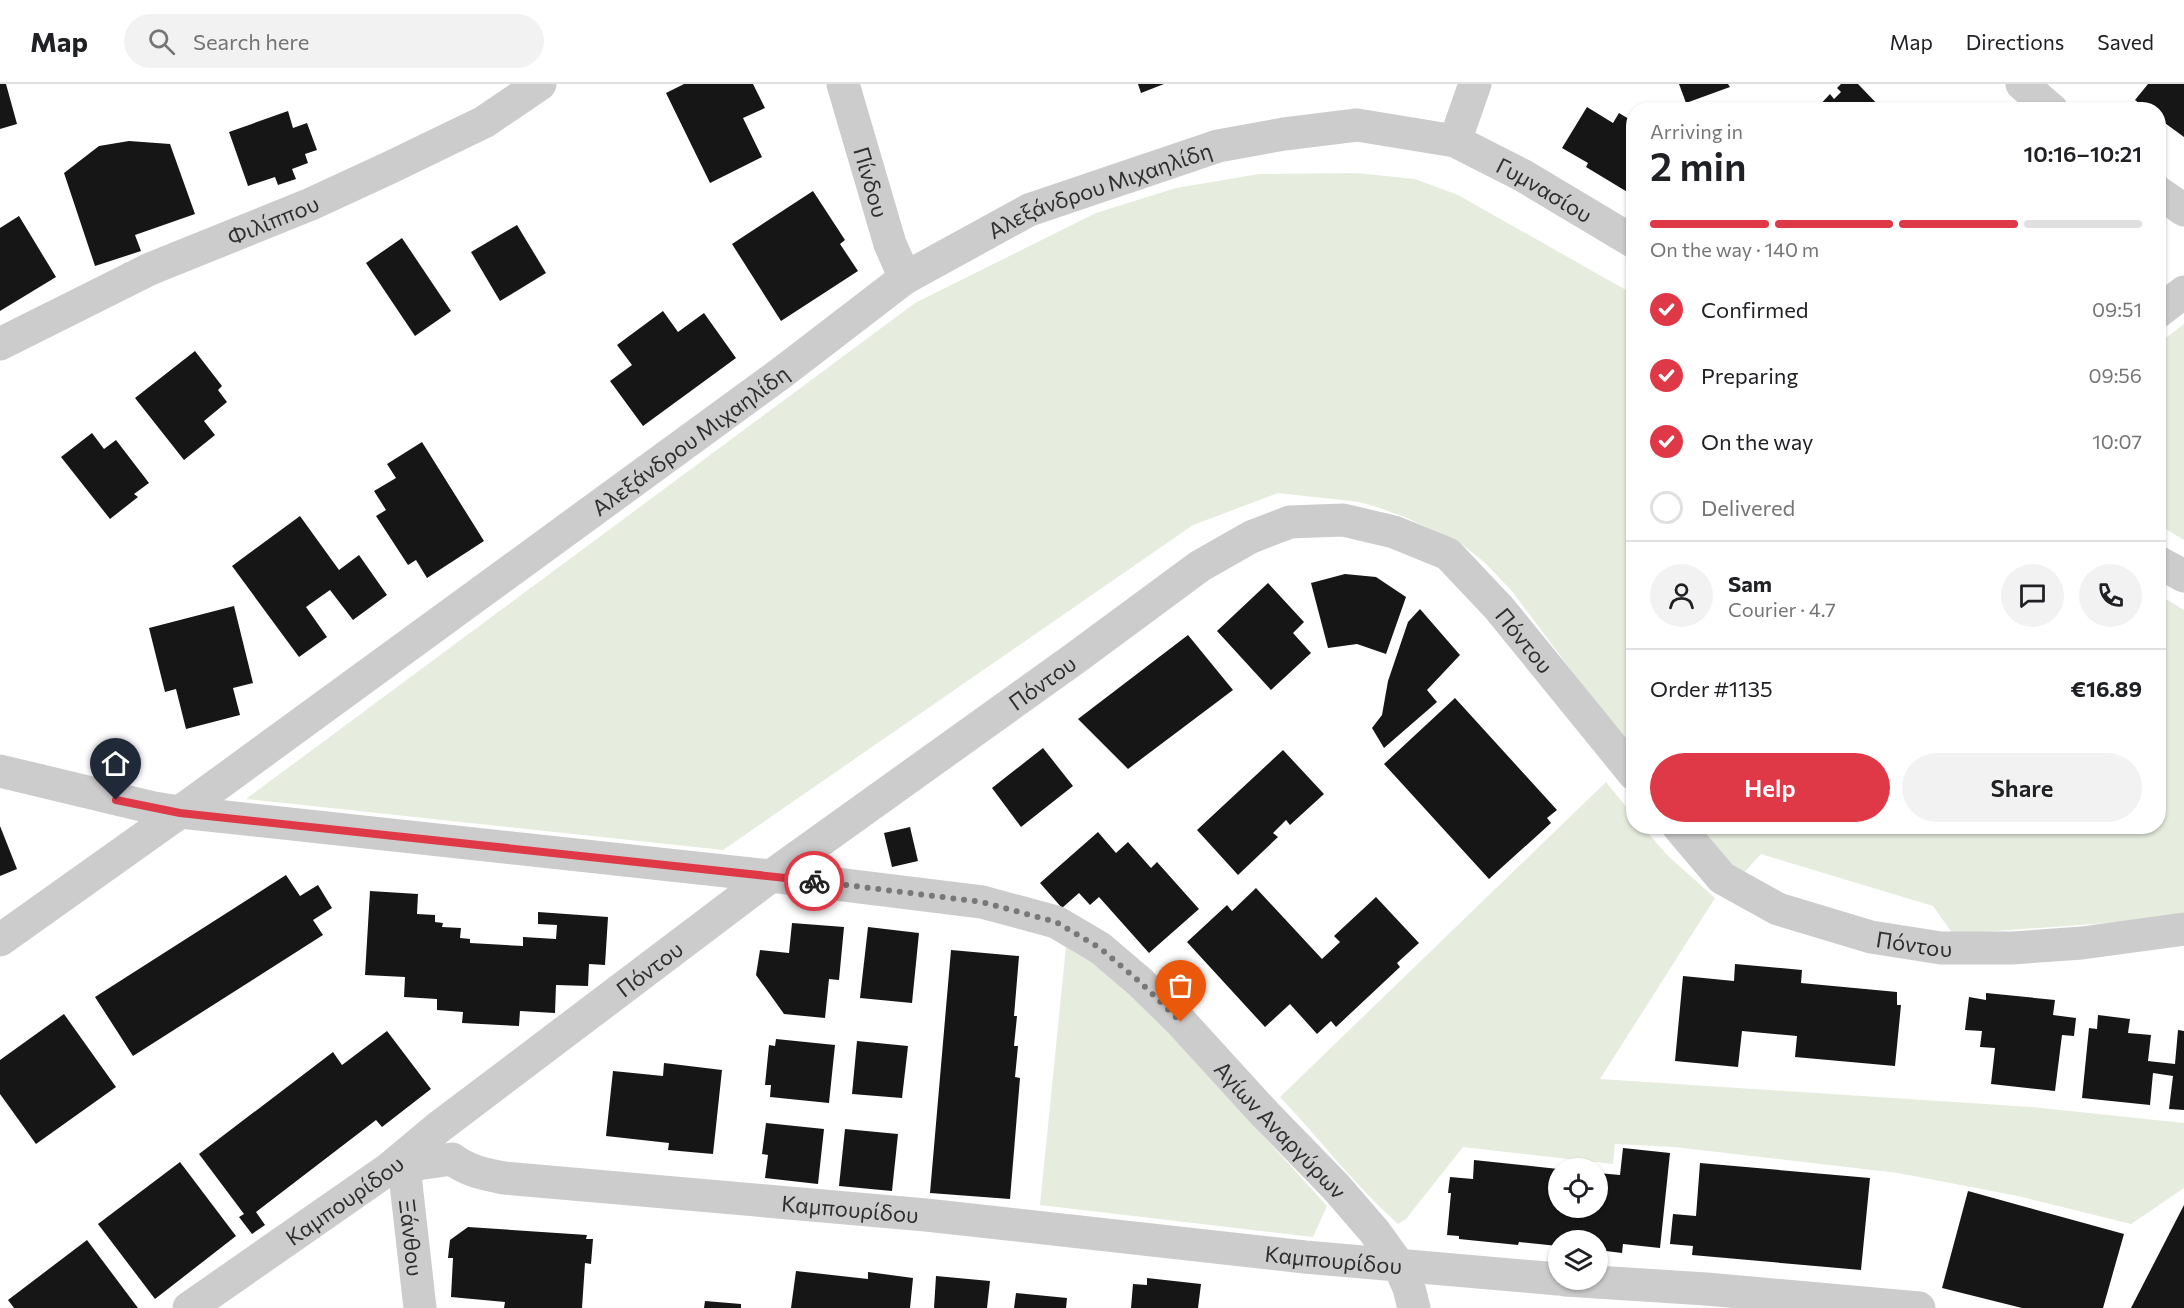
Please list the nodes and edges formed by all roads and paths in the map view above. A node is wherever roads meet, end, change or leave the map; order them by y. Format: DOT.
graph roads {
  1 [pos="540,84"];
  2 [pos="843,84"];
  3 [pos="1475,84"];
  4 [pos="2022,84"];
  5 [pos="2043,102"];
  6 [pos="1455,141"];
  7 [pos="2166,198"];
  8 [pos="2184,210"];
  9 [pos="1626,237"];
  10 [pos="905,278"];
  11 [pos="2184,292"];
  12 [pos="2166,306"];
  13 [pos="0,344"];
  14 [pos="2166,566"];
  15 [pos="2184,576"];
  16 [pos="1626,764"];
  17 [pos="0,771"];
  18 [pos="180,813"];
  19 [pos="1685,834"];
  20 [pos="771,876"];
  21 [pos="2184,929"];
  22 [pos="0,940"];
  23 [pos="439,1127"];
  24 [pos="453,1159"];
  25 [pos="397,1167"];
  26 [pos="1400,1267"];
  27 [pos="1548,1278"];
  28 [pos="1608,1283"];
  29 [pos="189,1308"];
  30 [pos="420,1308"];
  31 [pos="1414,1308"];
  32 [pos="1919,1308"];
  1 -- 13 [label="street, Φιλίππου"];
  2 -- 10 [label="street, Πίνδου"];
  3 -- 6 [label="street"];
  4 -- 5 [label="street"];
  6 -- 9 [label="street, Γυμνασίου"];
  6 -- 10 [label="street, Aλεξάνδρου Mιχαηλίδη"];
  7 -- 8 [label="street"];
  10 -- 18 [label="street, Aλεξάνδρου Mιχαηλίδη"];
  11 -- 12 [label="street"];
  14 -- 15 [label="street"];
  16 -- 20 [label="street, Πόντου"];
  17 -- 18 [label="street, Αγίων Αναργύρων"];
  18 -- 20 [label="street, Αγίων Αναργύρων"];
  18 -- 22 [label="street, Aλεξάνδρου Mιχαηλίδη"];
  19 -- 21 [label="street, Πόντου"];
  20 -- 23 [label="street, Πόντου"];
  20 -- 26 [label="street, Αγίων Αναργύρων"];
  23 -- 24 [label="street"];
  23 -- 25 [label="street, Πόντου"];
  24 -- 25 [label="street, Καμπουρίδου"];
  24 -- 26 [label="street, Καμπουρίδου"];
  25 -- 29 [label="street, Καμπουρίδου"];
  25 -- 30 [label="street, Ξάνθου"];
  26 -- 27 [label="street, Καμπουρίδου"];
  26 -- 31 [label="street, Αγίων Αναργύρων"];
  28 -- 32 [label="street"];
}
